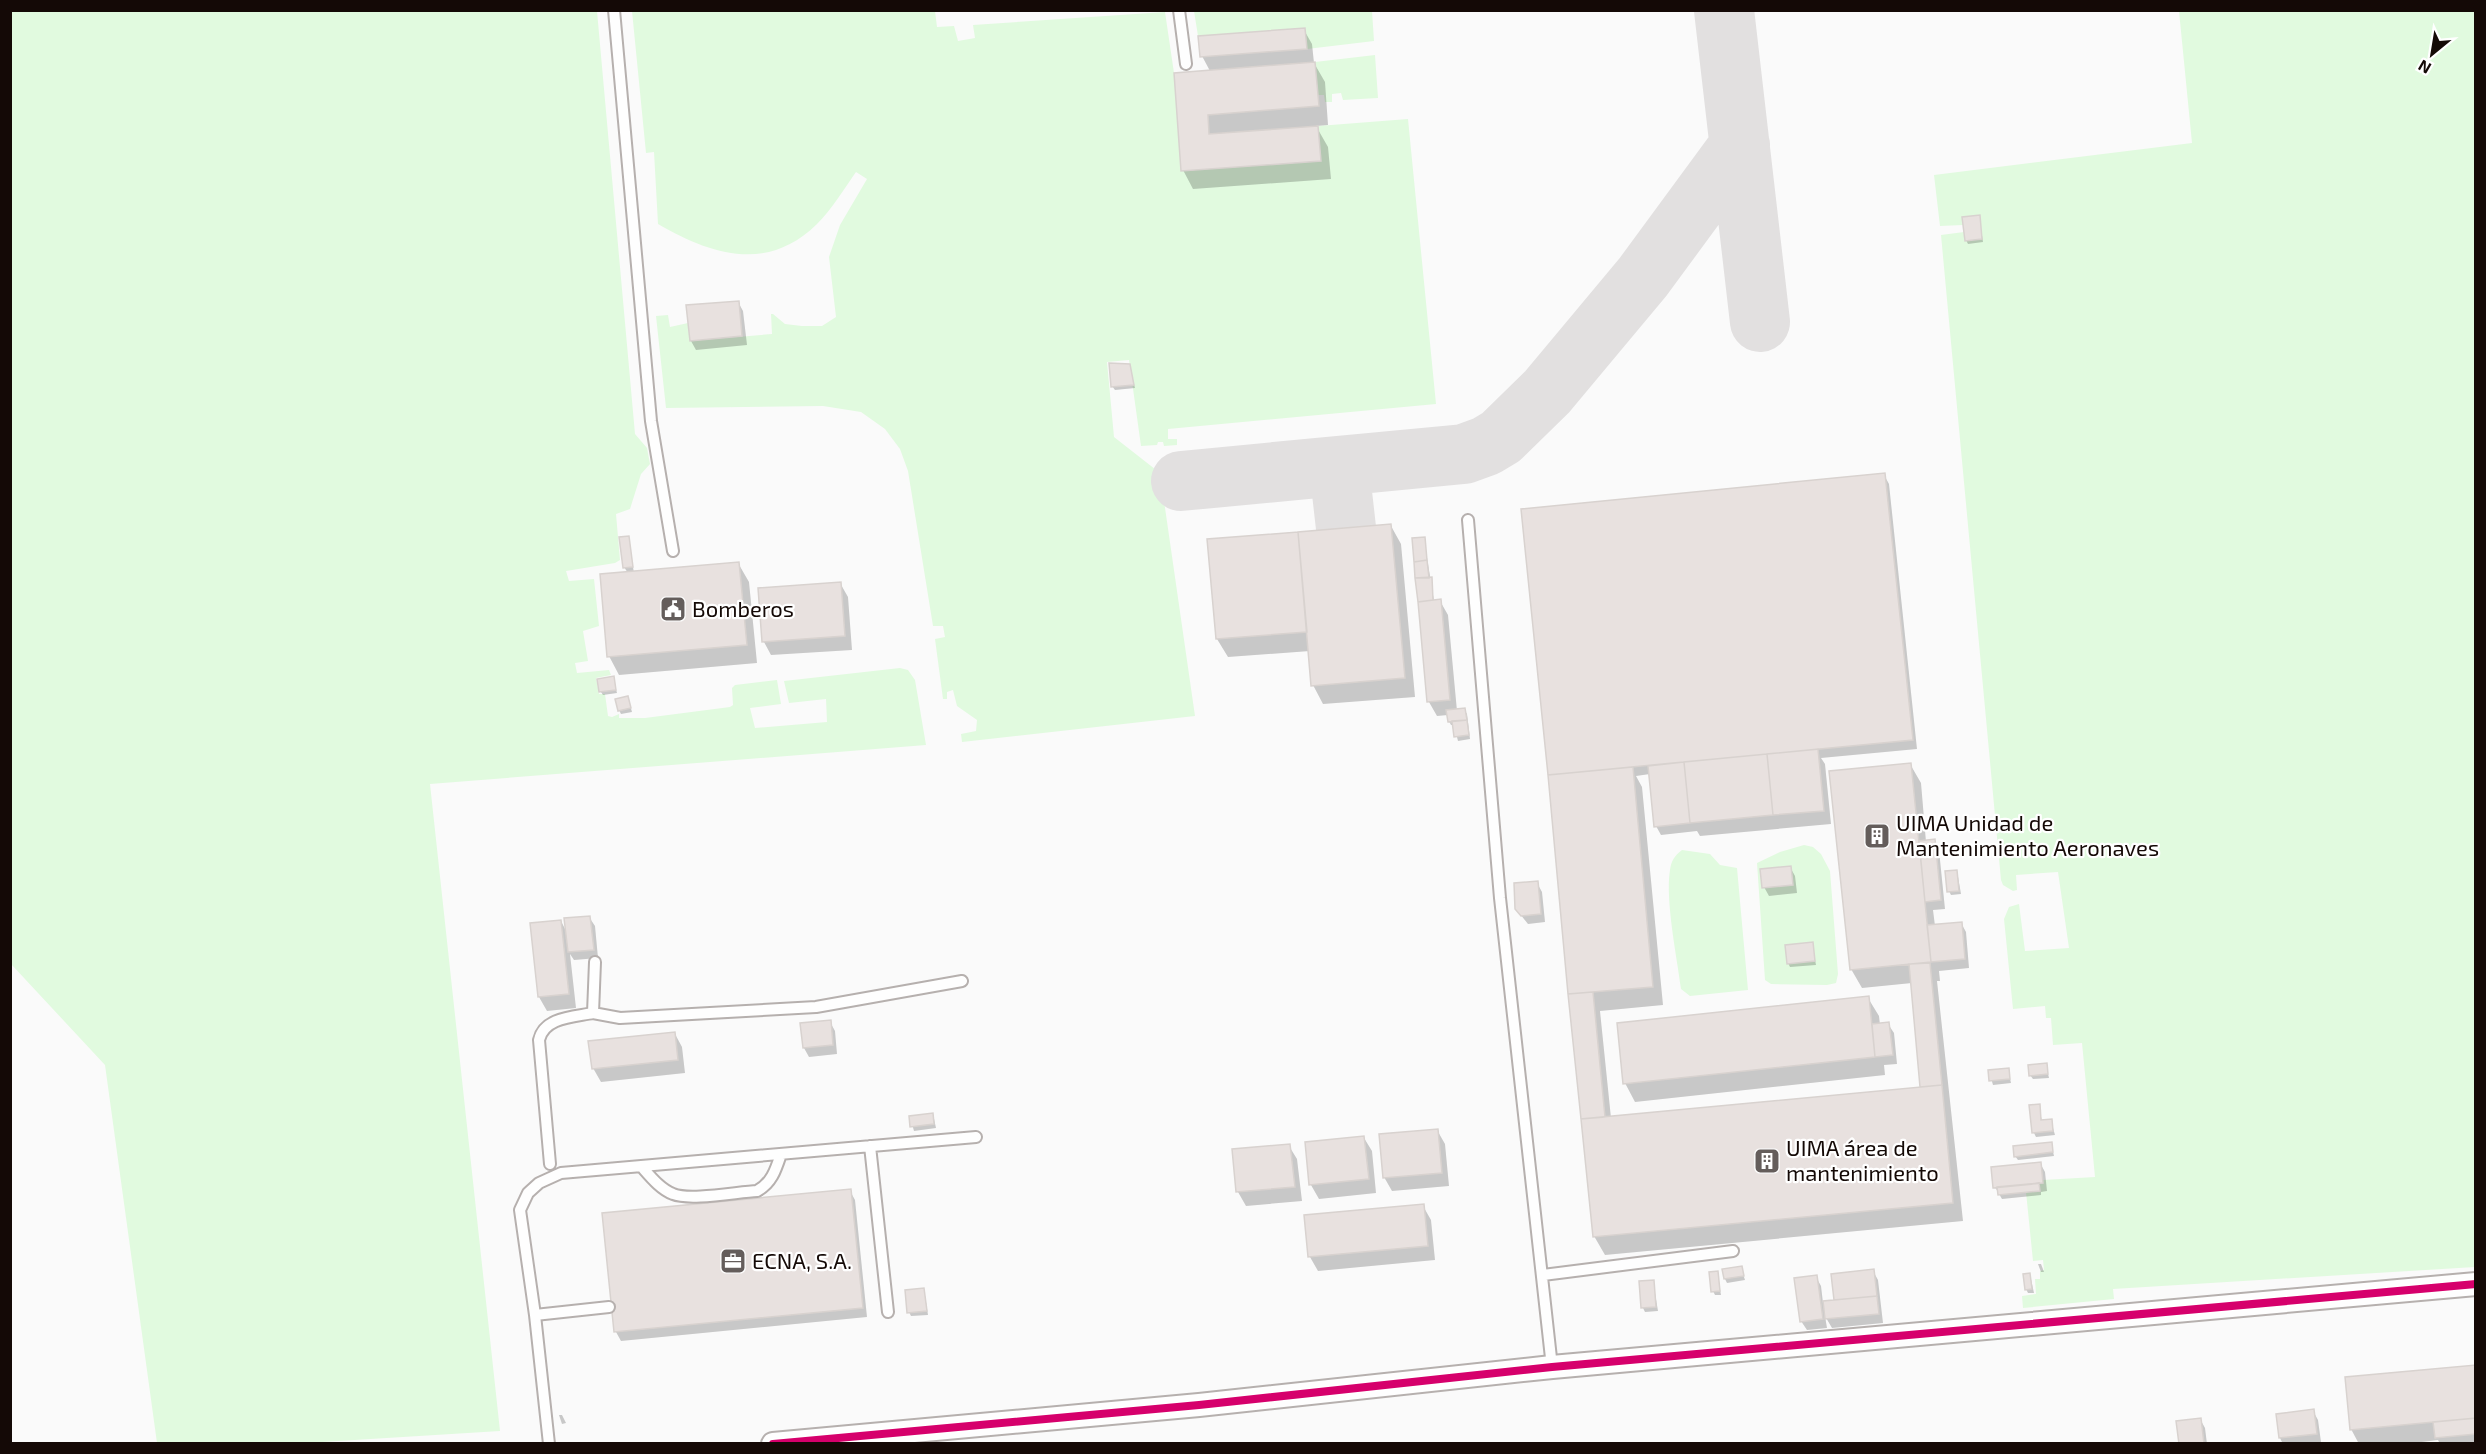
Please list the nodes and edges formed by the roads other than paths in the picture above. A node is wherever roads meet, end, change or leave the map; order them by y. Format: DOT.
graph roads {
  1 [pos="614,10"];
  2 [pos="1179,10"];
  3 [pos="1186,64"];
  4 [pos="1468,520"];
  5 [pos="673,551"];
  6 [pos="595,962"];
  7 [pos="962,981"];
  8 [pos="593,1014"];
  9 [pos="976,1137"];
  10 [pos="870,1146"];
  11 [pos="781,1154"];
  12 [pos="550,1164"];
  13 [pos="641,1166"];
  14 [pos="561,1173"];
  15 [pos="539,1183"];
  16 [pos="1733,1251"];
  17 [pos="1543,1275"];
  18 [pos="2475,1284"];
  19 [pos="609,1307"];
  20 [pos="888,1312"];
  21 [pos="535,1315"];
  22 [pos="1552,1367"];
  23 [pos="549,1443"];
  24 [pos="773,1443"];
  1 -- 5 [label="lane"];
  2 -- 3 [label="lane"];
  4 -- 17 [label="lane"];
  6 -- 8 [label="lane"];
  7 -- 8 [label="lane"];
  8 -- 12 [label="lane"];
  9 -- 10 [label="lane"];
  10 -- 11 [label="lane"];
  10 -- 20 [label="lane"];
  11 -- 13 [label="lane"];
  11 -- 13 [label="lane"];
  12 -- 14 [label="lane"];
  12 -- 15 [label="lane"];
  13 -- 14 [label="lane"];
  14 -- 15 [label="lane"];
  15 -- 21 [label="lane"];
  16 -- 17 [label="lane"];
  17 -- 22 [label="lane"];
  18 -- 22 [label="street"];
  19 -- 21 [label="lane"];
  21 -- 23 [label="lane"];
  22 -- 24 [label="street"];
}
